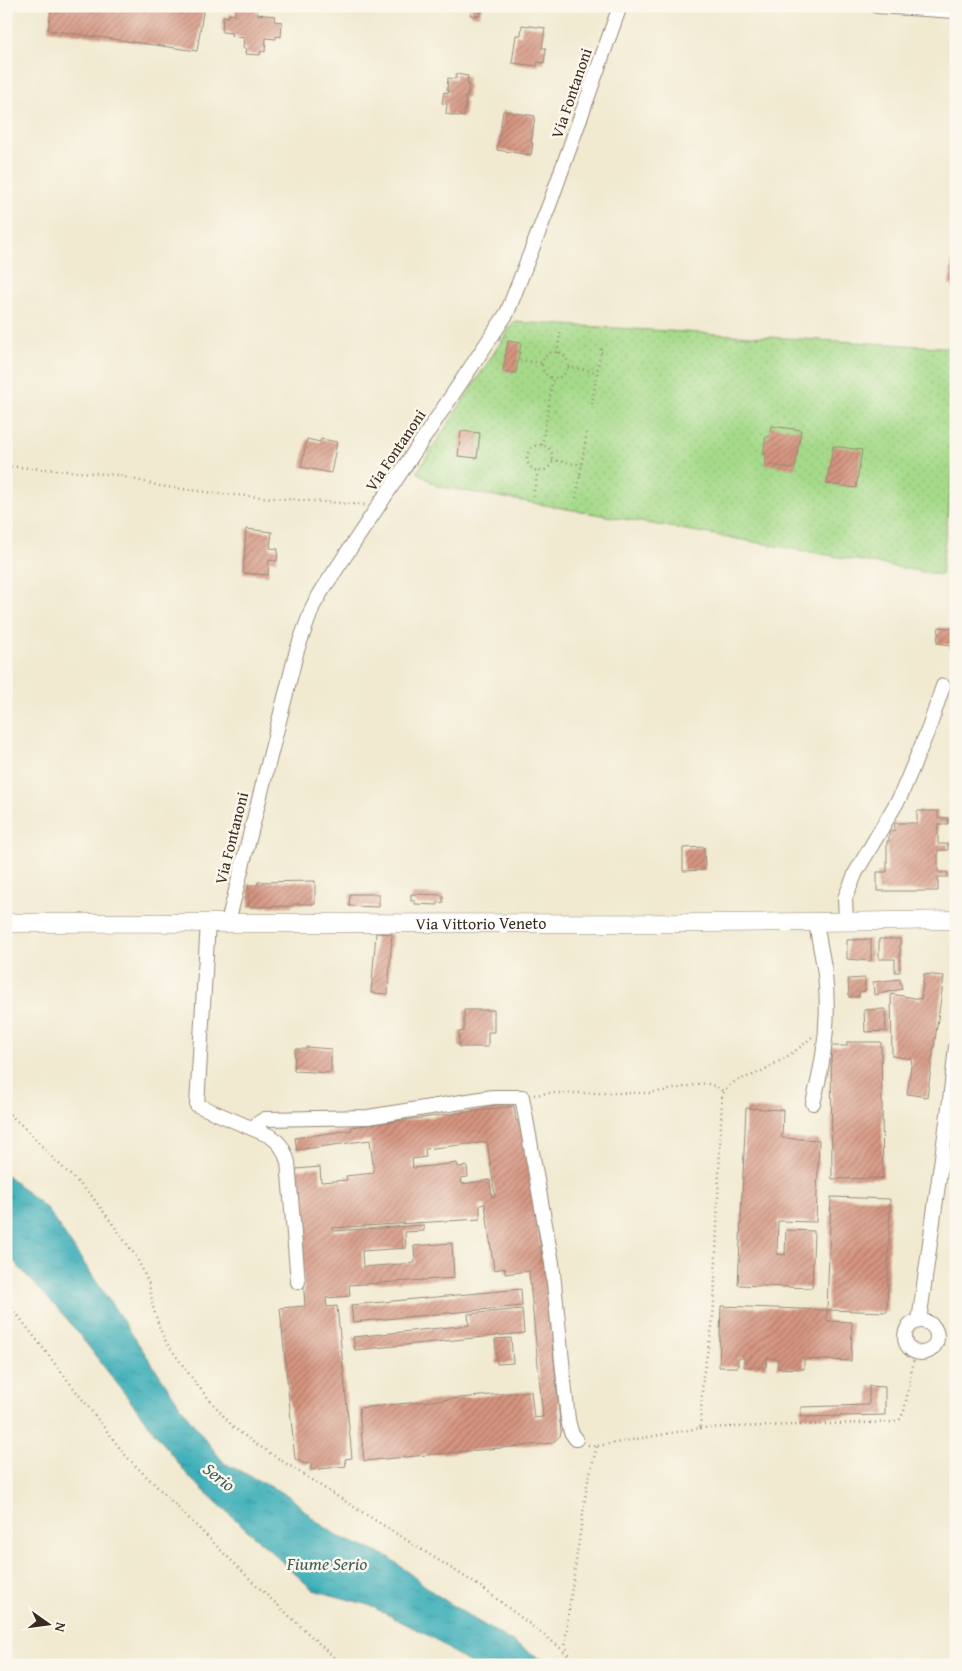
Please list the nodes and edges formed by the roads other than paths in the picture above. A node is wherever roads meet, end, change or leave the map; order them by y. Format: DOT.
graph roads {
  1 [pos="620,6"];
  2 [pos="877,6"];
  3 [pos="956,11"];
  4 [pos="943,686"];
  5 [pos="956,920"];
  6 [pos="816,921"];
  7 [pos="208,922"];
  8 [pos="228,922"];
  9 [pos="846,922"];
  10 [pos="6,923"];
  11 [pos="956,1047"];
  12 [pos="813,1103"];
  13 [pos="254,1129"];
  14 [pos="298,1282"];
  15 [pos="919,1321"];
  16 [pos="576,1439"];
  1 -- 8 [label="street, Via Fontanoni"];
  2 -- 3 [label="street"];
  4 -- 9 [label="street"];
  5 -- 9 [label="main road, Via Vittorio Veneto"];
  6 -- 8 [label="main road, Via Vittorio Veneto"];
  6 -- 9 [label="main road, Via Vittorio Veneto"];
  6 -- 12 [label="street"];
  7 -- 8 [label="main road, Via Vittorio Veneto"];
  7 -- 10 [label="main road, Via Vittorio Veneto"];
  7 -- 13 [label="street"];
  11 -- 15 [label="street"];
  13 -- 14 [label="street"];
  13 -- 16 [label="street"];
  15 -- 15 [label="street"];
}
